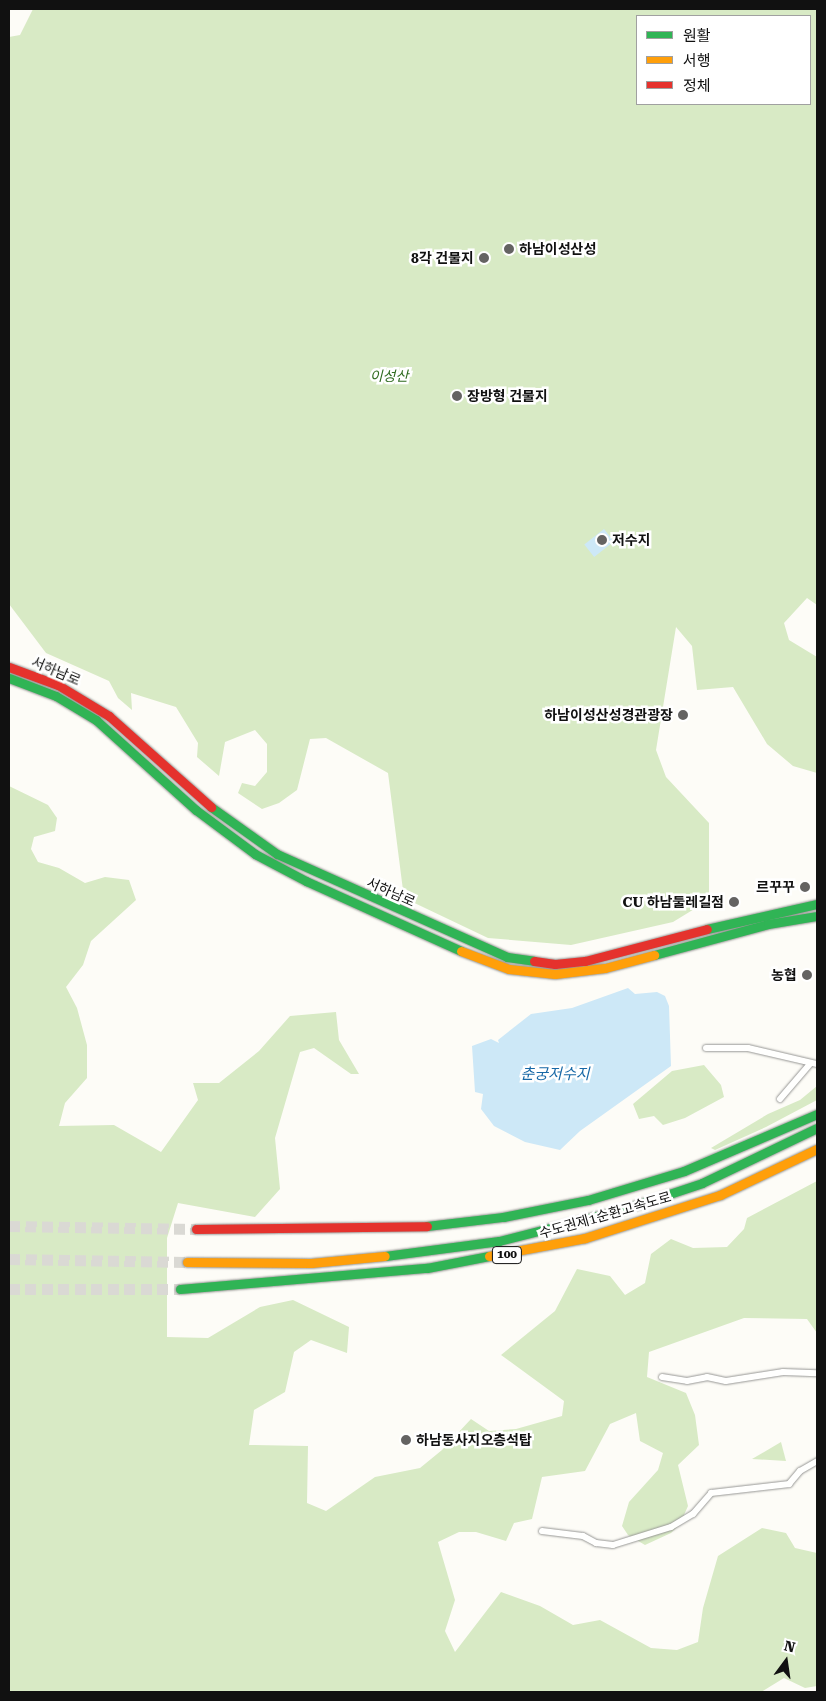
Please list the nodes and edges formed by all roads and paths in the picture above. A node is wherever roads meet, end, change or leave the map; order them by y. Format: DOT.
graph roads {
  1 [pos="9,667"];
  2 [pos="9,678"];
  3 [pos="817,904"];
  4 [pos="817,916"];
  5 [pos="706,1048"];
  6 [pos="814,1064"];
  7 [pos="780,1099"];
  8 [pos="817,1114"];
  9 [pos="817,1128"];
  10 [pos="817,1149"];
  11 [pos="196,1229"];
  12 [pos="187,1262"];
  13 [pos="180,1289"];
  14 [pos="817,1373"];
  15 [pos="662,1377"];
  16 [pos="817,1461"];
  17 [pos="542,1531"];
  1 -- 3 [label="main road, 서하남로"];
  2 -- 4 [label="main road, 서하남로"];
  5 -- 6 [label="street"];
  6 -- 7 [label="street"];
  8 -- 11 [label="main road, 수도권제1순환고속도로"];
  9 -- 12 [label="main road, 수도권제1순환고속도로 / 100"];
  10 -- 13 [label="main road, 수도권제1순환고속도로 / 100"];
  14 -- 15 [label="street"];
  16 -- 17 [label="street"];
}
